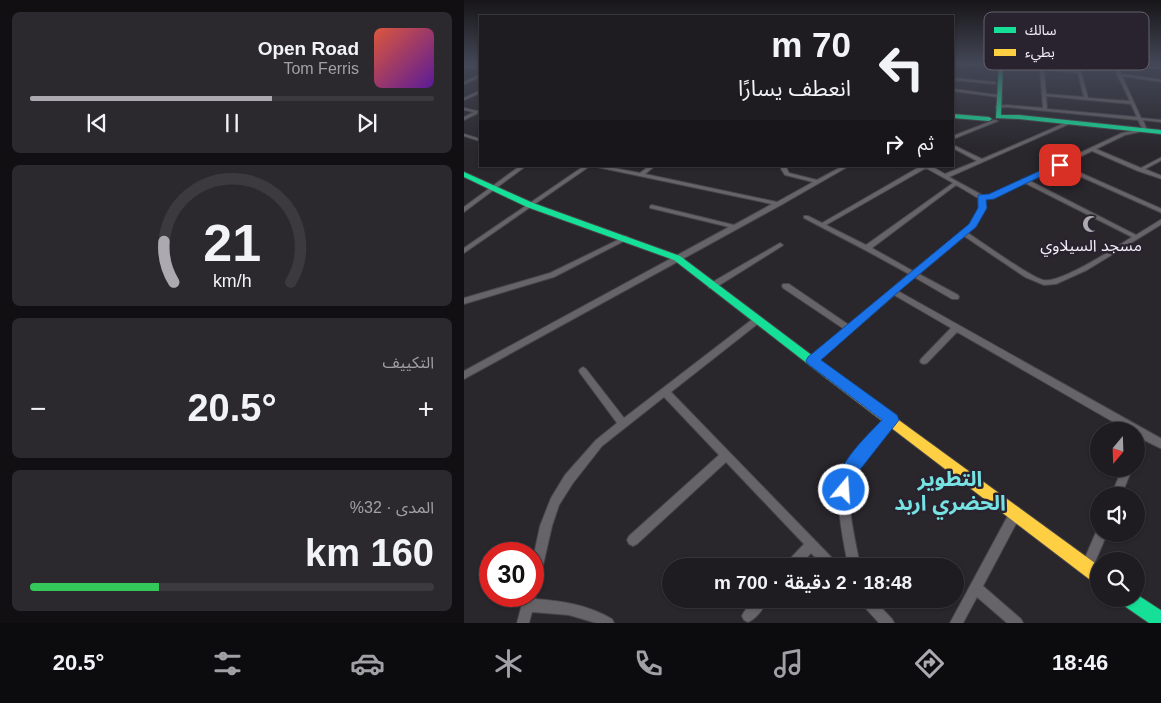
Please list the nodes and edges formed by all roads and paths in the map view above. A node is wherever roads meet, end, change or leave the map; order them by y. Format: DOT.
graph roads {
  1 [pos="478,93"];
  2 [pos="959,93"];
  3 [pos="994,93"];
  4 [pos="997,93"];
  5 [pos="1085,93"];
  6 [pos="1128,93"];
  7 [pos="1045,95"];
  8 [pos="1086,98"];
  9 [pos="464,99"];
  10 [pos="1133,103"];
  11 [pos="464,109"];
  12 [pos="1045,110"];
  13 [pos="995,111"];
  14 [pos="479,112"];
  15 [pos="479,112"];
  16 [pos="954,115"];
  17 [pos="464,119"];
  18 [pos="1141,119"];
  19 [pos="1161,121"];
  20 [pos="1051,126"];
  21 [pos="1141,131"];
  22 [pos="1121,132"];
  23 [pos="1161,133"];
  24 [pos="464,135"];
  25 [pos="954,138"];
  26 [pos="479,140"];
  27 [pos="954,147"];
  28 [pos="1093,150"];
  29 [pos="1161,158"];
  30 [pos="980,160"];
  31 [pos="1060,165"];
  32 [pos="523,167"];
  33 [pos="587,167"];
  34 [pos="599,167"];
  35 [pos="652,167"];
  36 [pos="785,167"];
  37 [pos="845,167"];
  38 [pos="924,167"];
  39 [pos="928,167"];
  40 [pos="1140,170"];
  41 [pos="464,174"];
  42 [pos="641,175"];
  43 [pos="946,176"];
  44 [pos="1161,178"];
  45 [pos="1024,180"];
  46 [pos="819,182"];
  47 [pos="956,183"];
  48 [pos="495,188"];
  49 [pos="981,197"];
  50 [pos="779,204"];
  51 [pos="530,205"];
  52 [pos="652,207"];
  53 [pos="464,210"];
  54 [pos="1161,212"];
  55 [pos="806,217"];
  56 [pos="1161,221"];
  57 [pos="822,226"];
  58 [pos="735,228"];
  59 [pos="964,233"];
  60 [pos="1136,237"];
  61 [pos="626,238"];
  62 [pos="780,244"];
  63 [pos="868,249"];
  64 [pos="464,250"];
  65 [pos="677,258"];
  66 [pos="914,273"];
  67 [pos="712,286"];
  68 [pos="786,286"];
  69 [pos="893,291"];
  70 [pos="954,297"];
  71 [pos="464,301"];
  72 [pos="757,320"];
  73 [pos="957,327"];
  74 [pos="849,329"];
  75 [pos="924,360"];
  76 [pos="812,361"];
  77 [pos="583,371"];
  78 [pos="464,375"];
  79 [pos="665,392"];
  80 [pos="892,420"];
  81 [pos="1120,422"];
  82 [pos="622,424"];
  83 [pos="1145,436"];
  84 [pos="1161,445"];
  85 [pos="726,455"];
  86 [pos="1015,514"];
  87 [pos="633,540"];
  88 [pos="542,542"];
  89 [pos="1098,542"];
  90 [pos="810,546"];
  91 [pos="799,558"];
  92 [pos="823,558"];
  93 [pos="853,558"];
  94 [pos="1087,567"];
  95 [pos="1090,569"];
  96 [pos="976,588"];
  97 [pos="544,604"];
  98 [pos="527,607"];
  99 [pos="1141,607"];
  100 [pos="755,608"];
  101 [pos="874,608"];
  102 [pos="748,616"];
  103 [pos="1161,622"];
  104 [pos="523,623"];
  105 [pos="608,623"];
  106 [pos="888,623"];
  107 [pos="956,623"];
  108 [pos="1017,623"];
  1 -- 9 [label="street"];
  2 -- 13 [label="street"];
  3 -- 13 [label="street"];
  4 -- 13 [label="street"];
  5 -- 8 [label="street"];
  6 -- 10 [label="street"];
  7 -- 8 [label="street"];
  7 -- 12 [label="street"];
  8 -- 10 [label="street"];
  10 -- 18 [label="street"];
  11 -- 14 [label="street"];
  12 -- 13 [label="street"];
  12 -- 18 [label="street"];
  13 -- 16 [label="street"];
  13 -- 20 [label="street"];
  13 -- 21 [label="street"];
  13 -- 25 [label="street"];
  15 -- 17 [label="street"];
  18 -- 19 [label="street"];
  18 -- 21 [label="street"];
  20 -- 22 [label="street"];
  20 -- 30 [label="street"];
  21 -- 22 [label="street"];
  21 -- 23 [label="street"];
  22 -- 28 [label="street"];
  24 -- 26 [label="street"];
  27 -- 30 [label="street"];
  28 -- 31 [label="street"];
  28 -- 40 [label="street"];
  29 -- 40 [label="street"];
  30 -- 43 [label="street"];
  31 -- 45 [label="street"];
  31 -- 54 [label="street"];
  32 -- 48 [label="street"];
  33 -- 51 [label="street"];
  34 -- 42 [label="street"];
  35 -- 42 [label="street"];
  36 -- 46 [label="street"];
  37 -- 46 [label="street"];
  38 -- 57 [label="street"];
  39 -- 43 [label="street"];
  40 -- 44 [label="street"];
  41 -- 48 [label="street"];
  42 -- 50 [label="street"];
  43 -- 47 [label="street"];
  45 -- 49 [label="street"];
  45 -- 60 [label="street"];
  46 -- 50 [label="street"];
  47 -- 49 [label="street"];
  47 -- 63 [label="street"];
  48 -- 51 [label="street"];
  48 -- 53 [label="street"];
  49 -- 59 [label="street"];
  50 -- 58 [label="street"];
  51 -- 61 [label="street"];
  51 -- 64 [label="street"];
  52 -- 58 [label="street"];
  55 -- 57 [label="street"];
  56 -- 60 [label="street"];
  57 -- 63 [label="street"];
  58 -- 65 [label="street"];
  59 -- 60 [label="street"];
  59 -- 66 [label="street"];
  61 -- 65 [label="street"];
  61 -- 71 [label="street"];
  62 -- 67 [label="street"];
  63 -- 66 [label="street"];
  65 -- 67 [label="street"];
  65 -- 78 [label="street"];
  66 -- 69 [label="street"];
  66 -- 70 [label="street"];
  67 -- 72 [label="street"];
  68 -- 74 [label="street"];
  69 -- 73 [label="street"];
  69 -- 74 [label="street"];
  72 -- 76 [label="street"];
  72 -- 79 [label="street"];
  73 -- 75 [label="street"];
  73 -- 81 [label="street"];
  74 -- 76 [label="street"];
  76 -- 80 [label="street"];
  77 -- 82 [label="street"];
  79 -- 82 [label="street"];
  79 -- 85 [label="street"];
  80 -- 86 [label="street"];
  80 -- 93 [label="street"];
  82 -- 88 [label="street"];
  83 -- 84 [label="street"];
  85 -- 87 [label="street"];
  85 -- 90 [label="street"];
  86 -- 94 [label="street"];
  86 -- 96 [label="street"];
  89 -- 94 [label="street"];
  90 -- 91 [label="street"];
  90 -- 92 [label="street"];
  94 -- 95 [label="street"];
  96 -- 107 [label="street"];
  96 -- 108 [label="street"];
  97 -- 105 [label="street"];
  98 -- 104 [label="street"];
  99 -- 103 [label="street"];
  100 -- 102 [label="street"];
  101 -- 106 [label="street"];
}
